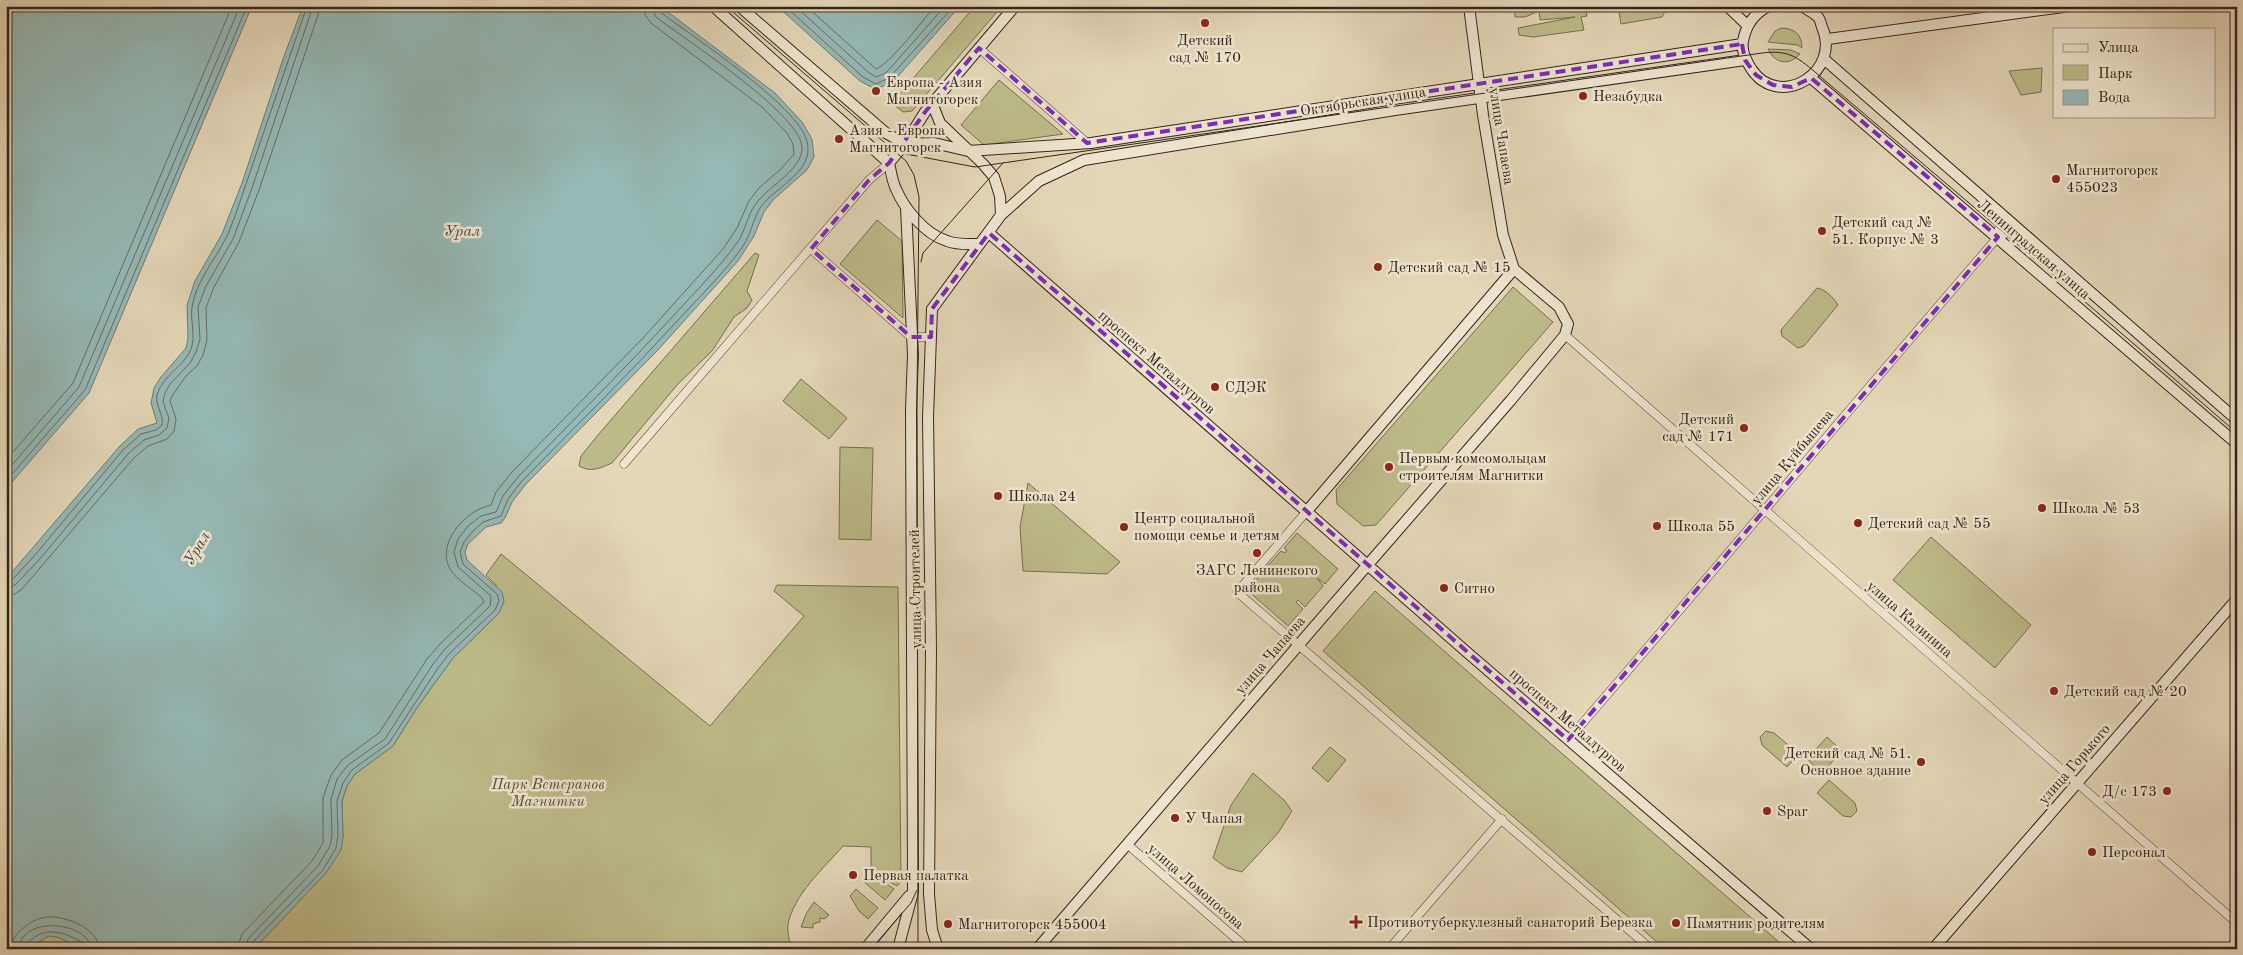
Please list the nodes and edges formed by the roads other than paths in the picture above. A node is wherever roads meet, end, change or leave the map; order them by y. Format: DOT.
graph roads {
  1 [pos="714,6"];
  2 [pos="739,6"];
  3 [pos="1015,6"];
  4 [pos="1469,6"];
  5 [pos="1727,6"];
  6 [pos="1802,6"];
  7 [pos="2071,6"];
  8 [pos="1764,7"];
  9 [pos="1747,25"];
  10 [pos="1828,39"];
  11 [pos="1742,44"];
  12 [pos="980,48"];
  13 [pos="1824,59"];
  14 [pos="1745,60"];
  15 [pos="1811,78"];
  16 [pos="1479,85"];
  17 [pos="1481,98"];
  18 [pos="932,103"];
  19 [pos="1087,143"];
  20 [pos="905,144"];
  21 [pos="968,152"];
  22 [pos="889,162"];
  23 [pos="906,208"];
  24 [pos="2001,213"];
  25 [pos="1001,215"];
  26 [pos="2017,228"];
  27 [pos="989,233"];
  28 [pos="1998,237"];
  29 [pos="978,244"];
  30 [pos="810,249"];
  31 [pos="1514,269"];
  32 [pos="1565,335"];
  33 [pos="931,336"];
  34 [pos="911,337"];
  35 [pos="2237,420"];
  36 [pos="2237,444"];
  37 [pos="624,464"];
  38 [pos="1766,510"];
  39 [pos="1307,511"];
  40 [pos="1368,564"];
  41 [pos="2237,599"];
  42 [pos="1298,645"];
  43 [pos="1568,740"];
  44 [pos="2077,783"];
  45 [pos="1502,819"];
  46 [pos="1127,844"];
  47 [pos="913,892"];
  48 [pos="2237,923"];
  49 [pos="938,948"];
  50 [pos="865,949"];
  51 [pos="898,949"];
  52 [pos="1037,949"];
  53 [pos="1248,949"];
  54 [pos="1389,949"];
  55 [pos="1651,949"];
  56 [pos="1811,949"];
  57 [pos="1933,949"];
  1 -- 22 [label="main road"];
  2 -- 20 [label="main road"];
  3 -- 12 [label="main road"];
  4 -- 16 [label="main road, улица Чапаева"];
  5 -- 9 [label="main road"];
  6 -- 10 [label="main road"];
  7 -- 10 [label="main road"];
  8 -- 9 [label="main road"];
  9 -- 11 [label="main road"];
  10 -- 13 [label="main road"];
  11 -- 14 [label="main road"];
  11 -- 16 [label="main road, Октябрьская улица"];
  12 -- 18 [label="main road"];
  12 -- 19 [label="street"];
  13 -- 15 [label="main road"];
  13 -- 24 [label="main road, Ленинградская улица"];
  14 -- 15 [label="main road"];
  14 -- 17 [label="main road, Октябрьская улица"];
  15 -- 28 [label="main road, Ленинградская улица"];
  16 -- 17 [label="main road, улица Чапаева"];
  16 -- 19 [label="main road, Октябрьская улица"];
  17 -- 25 [label="main road, Октябрьская улица"];
  17 -- 31 [label="main road, улица Чапаева"];
  18 -- 20 [label="main road"];
  18 -- 21 [label="main road"];
  19 -- 21 [label="main road, Октябрьская улица"];
  20 -- 21 [label="main road"];
  20 -- 22 [label="main road"];
  21 -- 25 [label="main road"];
  22 -- 23 [label="main road"];
  22 -- 30 [label="street"];
  23 -- 29 [label="main road"];
  23 -- 34 [label="main road, улица Строителей"];
  24 -- 26 [label="main road, Ленинградская улица"];
  24 -- 28 [label="street"];
  25 -- 27 [label="main road"];
  26 -- 28 [label="street, улица Куйбышева"];
  26 -- 35 [label="main road, Ленинградская улица"];
  27 -- 29 [label="main road"];
  27 -- 39 [label="main road, проспект Металлургов"];
  28 -- 36 [label="main road, Ленинградская улица"];
  28 -- 38 [label="street, улица Куйбышева"];
  29 -- 33 [label="main road, улица Строителей"];
  30 -- 34 [label="street"];
  30 -- 37 [label="street"];
  31 -- 32 [label="main road"];
  31 -- 39 [label="main road"];
  32 -- 38 [label="street, улица Калинина"];
  32 -- 40 [label="main road, улица Чапаева"];
  33 -- 34 [label="street"];
  33 -- 49 [label="main road, улица Строителей"];
  34 -- 47 [label="main road, улица Строителей"];
  38 -- 43 [label="street, улица Куйбышева"];
  38 -- 44 [label="street, улица Калинина"];
  39 -- 40 [label="main road, проспект Металлургов"];
  39 -- 42 [label="street"];
  40 -- 42 [label="main road, улица Чапаева"];
  40 -- 43 [label="main road, проспект Металлургов"];
  41 -- 44 [label="main road, улица Горького"];
  42 -- 45 [label="street"];
  42 -- 46 [label="main road, улица Чапаева"];
  43 -- 56 [label="main road, проспект Металлургов"];
  44 -- 48 [label="street, улица Калинина"];
  44 -- 57 [label="main road, улица Горького"];
  45 -- 54 [label="street"];
  45 -- 55 [label="street"];
  46 -- 52 [label="main road, улица Чапаева"];
  46 -- 53 [label="street, улица Ломоносова"];
  47 -- 50 [label="main road"];
  47 -- 51 [label="main road, улица Строителей"];
}
